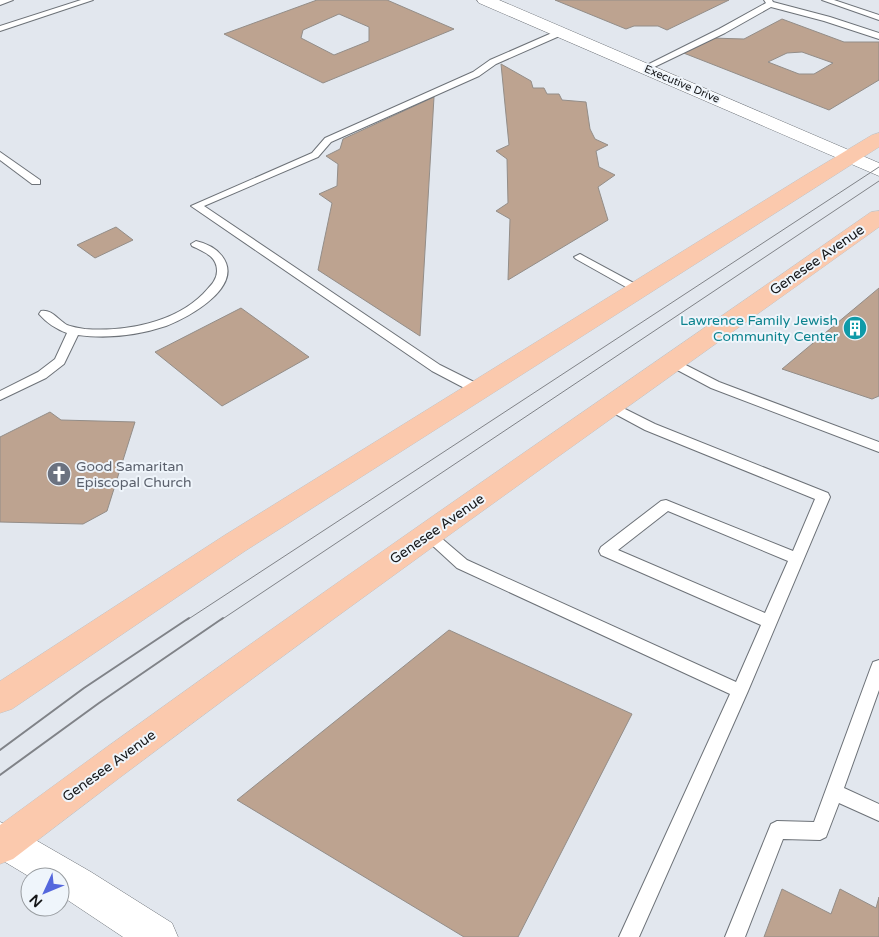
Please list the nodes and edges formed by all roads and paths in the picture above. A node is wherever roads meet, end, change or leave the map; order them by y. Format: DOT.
graph roads {
  1 [pos="9,0"];
  2 [pos="89,0"];
  3 [pos="485,0"];
  4 [pos="826,0"];
  5 [pos="769,2"];
  6 [pos="0,3"];
  7 [pos="801,12"];
  8 [pos="879,18"];
  9 [pos="0,29"];
  10 [pos="561,32"];
  11 [pos="879,36"];
  12 [pos="644,68"];
  13 [pos="879,139"];
  14 [pos="0,155"];
  15 [pos="850,157"];
  16 [pos="879,170"];
  17 [pos="36,182"];
  18 [pos="879,217"];
  19 [pos="196,244"];
  20 [pos="580,257"];
  21 [pos="637,289"];
  22 [pos="45,314"];
  23 [pos="75,330"];
  24 [pos="672,362"];
  25 [pos="477,389"];
  26 [pos="0,396"];
  27 [pos="611,406"];
  28 [pos="879,447"];
  29 [pos="428,535"];
  30 [pos="796,558"];
  31 [pos="770,622"];
  32 [pos="879,666"];
  33 [pos="740,691"];
  34 [pos="0,699"];
  35 [pos="834,792"];
  36 [pos="879,813"];
  37 [pos="2,843"];
  38 [pos="158,937"];
  39 [pos="629,937"];
  40 [pos="735,937"];
  1 -- 6 [label="lane"];
  2 -- 9 [label="lane"];
  3 -- 10 [label="street, Executive Drive"];
  4 -- 7 [label="lane"];
  4 -- 8 [label="lane"];
  5 -- 7 [label="lane"];
  5 -- 12 [label="lane"];
  7 -- 11 [label="lane"];
  10 -- 12 [label="street, Executive Drive"];
  10 -- 25 [label="lane"];
  12 -- 15 [label="street, Executive Drive"];
  13 -- 15 [label="main road"];
  14 -- 17 [label="lane"];
  15 -- 16 [label="street, Executive Drive"];
  15 -- 21 [label="main road"];
  18 -- 24 [label="main road, Genesee Avenue"];
  19 -- 23 [label="lane"];
  20 -- 21 [label="lane"];
  21 -- 25 [label="main road"];
  22 -- 23 [label="lane"];
  23 -- 26 [label="lane"];
  24 -- 27 [label="main road, Genesee Avenue"];
  24 -- 28 [label="lane"];
  25 -- 34 [label="main road"];
  27 -- 29 [label="main road, Genesee Avenue"];
  27 -- 30 [label="lane"];
  29 -- 33 [label="lane"];
  29 -- 37 [label="main road, Genesee Avenue"];
  30 -- 31 [label="lane"];
  30 -- 31 [label="lane"];
  31 -- 33 [label="lane"];
  32 -- 35 [label="lane"];
  33 -- 39 [label="lane"];
  35 -- 36 [label="lane"];
  35 -- 40 [label="lane"];
  37 -- 38 [label="street"];
}
